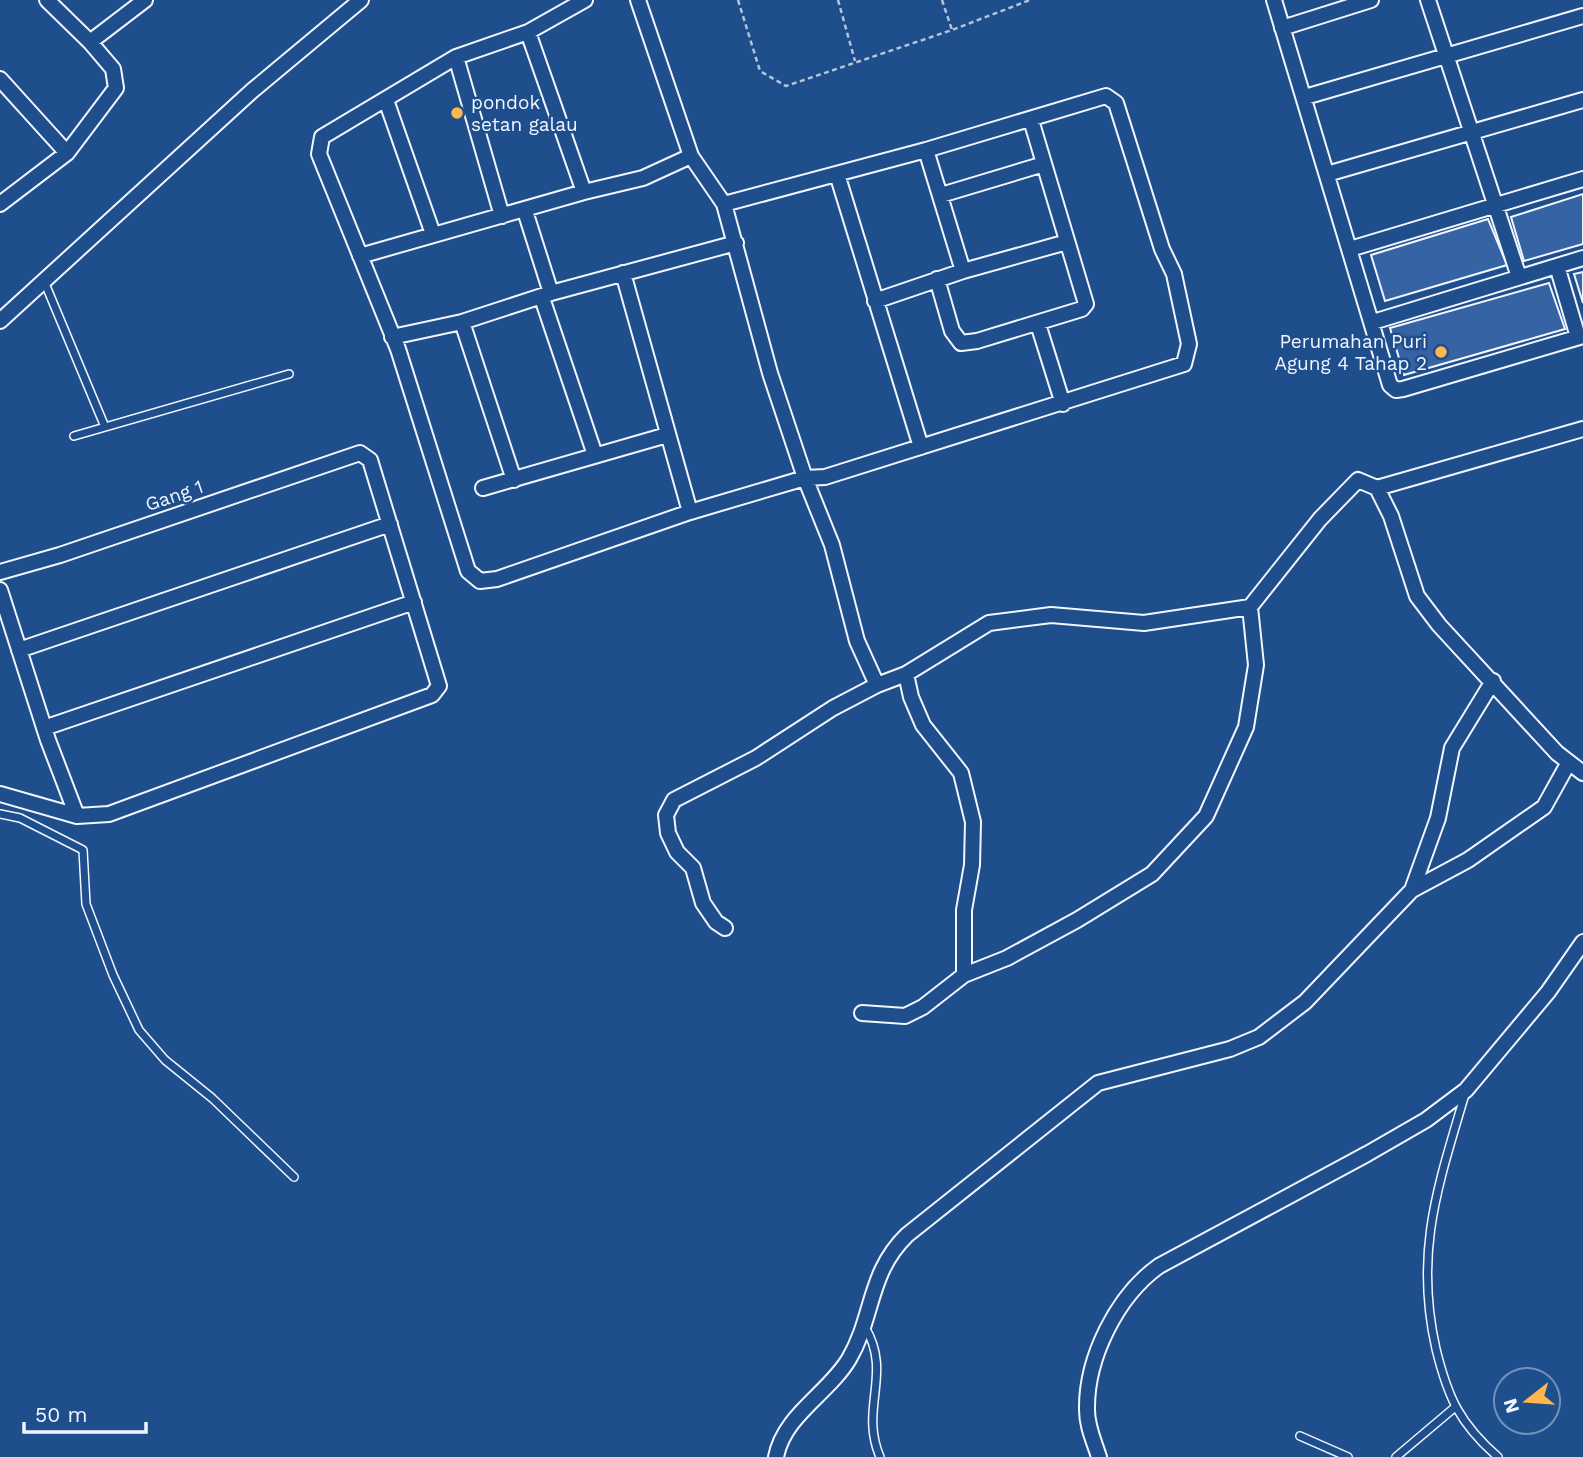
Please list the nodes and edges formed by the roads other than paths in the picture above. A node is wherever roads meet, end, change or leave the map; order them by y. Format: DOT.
graph roads {
  1 [pos="47,0"];
  2 [pos="145,0"];
  3 [pos="361,0"];
  4 [pos="585,0"];
  5 [pos="638,0"];
  6 [pos="1274,0"];
  7 [pos="1371,0"];
  8 [pos="1427,0"];
  9 [pos="1583,16"];
  10 [pos="1282,28"];
  11 [pos="528,32"];
  12 [pos="90,43"];
  13 [pos="456,57"];
  14 [pos="1445,58"];
  15 [pos="1,82"];
  16 [pos="1305,97"];
  17 [pos="386,100"];
  18 [pos="1583,100"];
  19 [pos="1031,120"];
  20 [pos="1471,132"];
  21 [pos="926,150"];
  22 [pos="66,153"];
  23 [pos="691,156"];
  24 [pos="1044,164"];
  25 [pos="837,174"];
  26 [pos="1327,174"];
  27 [pos="1583,179"];
  28 [pos="584,192"];
  29 [pos="941,195"];
  30 [pos="0,204"];
  31 [pos="724,204"];
  32 [pos="1497,205"];
  33 [pos="525,211"];
  34 [pos="502,216"];
  35 [pos="433,234"];
  36 [pos="1067,242"];
  37 [pos="736,243"];
  38 [pos="1350,249"];
  39 [pos="360,256"];
  40 [pos="1583,258"];
  41 [pos="1557,266"];
  42 [pos="963,271"];
  43 [pos="623,273"];
  44 [pos="1518,277"];
  45 [pos="937,279"];
  46 [pos="44,281"];
  47 [pos="547,295"];
  48 [pos="875,301"];
  49 [pos="0,321"];
  50 [pos="462,322"];
  51 [pos="1373,322"];
  52 [pos="1038,324"];
  53 [pos="392,337"];
  54 [pos="1580,337"];
  55 [pos="289,374"];
  56 [pos="1063,404"];
  57 [pos="105,427"];
  58 [pos="1583,429"];
  59 [pos="667,435"];
  60 [pos="74,436"];
  61 [pos="921,447"];
  62 [pos="594,455"];
  63 [pos="805,478"];
  64 [pos="514,480"];
  65 [pos="483,488"];
  66 [pos="1377,488"];
  67 [pos="690,512"];
  68 [pos="390,524"];
  69 [pos="0,572"];
  70 [pos="0,590"];
  71 [pos="414,602"];
  72 [pos="1250,607"];
  73 [pos="19,650"];
  74 [pos="906,674"];
  75 [pos="1493,681"];
  76 [pos="877,685"];
  77 [pos="44,728"];
  78 [pos="1569,762"];
  79 [pos="1583,773"];
  80 [pos="0,793"];
  81 [pos="0,814"];
  82 [pos="77,816"];
  83 [pos="1412,890"];
  84 [pos="724,928"];
  85 [pos="1581,946"];
  86 [pos="1583,965"];
  87 [pos="964,975"];
  88 [pos="862,1013"];
  89 [pos="1466,1090"];
  90 [pos="294,1177"];
  91 [pos="863,1323"];
  92 [pos="1454,1408"];
  93 [pos="1300,1436"];
  94 [pos="776,1457"];
  95 [pos="880,1457"];
  96 [pos="1099,1457"];
  97 [pos="1348,1457"];
  98 [pos="1396,1457"];
  99 [pos="1498,1457"];
  1 -- 12 [label="street"];
  2 -- 12 [label="street"];
  3 -- 46 [label="street"];
  4 -- 11 [label="street"];
  5 -- 23 [label="street"];
  6 -- 10 [label="street"];
  7 -- 10 [label="street"];
  8 -- 14 [label="street"];
  9 -- 14 [label="street"];
  10 -- 16 [label="street"];
  11 -- 13 [label="street"];
  11 -- 28 [label="street"];
  12 -- 22 [label="street"];
  13 -- 17 [label="street"];
  13 -- 34 [label="street"];
  14 -- 16 [label="street"];
  14 -- 20 [label="street"];
  15 -- 22 [label="street"];
  16 -- 26 [label="street"];
  17 -- 35 [label="street"];
  17 -- 39 [label="street"];
  18 -- 20 [label="street"];
  19 -- 21 [label="street"];
  19 -- 24 [label="street"];
  19 -- 56 [label="street"];
  20 -- 26 [label="street"];
  20 -- 32 [label="street"];
  21 -- 25 [label="street"];
  21 -- 29 [label="street"];
  22 -- 30 [label="street"];
  23 -- 28 [label="street"];
  23 -- 31 [label="street"];
  24 -- 29 [label="street"];
  24 -- 36 [label="street"];
  25 -- 31 [label="street"];
  25 -- 48 [label="street"];
  26 -- 38 [label="street"];
  27 -- 32 [label="street"];
  28 -- 33 [label="street"];
  29 -- 42 [label="street"];
  31 -- 37 [label="street"];
  32 -- 38 [label="street"];
  32 -- 44 [label="street"];
  33 -- 34 [label="street"];
  33 -- 47 [label="street"];
  34 -- 35 [label="street"];
  35 -- 39 [label="street"];
  36 -- 42 [label="street"];
  36 -- 52 [label="street"];
  37 -- 43 [label="street"];
  37 -- 63 [label="street"];
  38 -- 51 [label="street"];
  39 -- 53 [label="street"];
  40 -- 41 [label="street"];
  41 -- 44 [label="street"];
  41 -- 54 [label="street"];
  42 -- 45 [label="street"];
  43 -- 47 [label="street"];
  43 -- 59 [label="street"];
  44 -- 51 [label="street"];
  45 -- 48 [label="street"];
  45 -- 52 [label="street"];
  46 -- 49 [label="street"];
  46 -- 57 [label="lane"];
  47 -- 50 [label="street"];
  47 -- 62 [label="street"];
  48 -- 61 [label="street"];
  50 -- 53 [label="street"];
  50 -- 64 [label="street"];
  51 -- 54 [label="street"];
  52 -- 56 [label="street"];
  53 -- 67 [label="street"];
  55 -- 57 [label="lane"];
  56 -- 61 [label="street"];
  57 -- 60 [label="lane"];
  58 -- 66 [label="street"];
  59 -- 62 [label="street"];
  59 -- 67 [label="street"];
  61 -- 63 [label="street"];
  62 -- 64 [label="street"];
  63 -- 67 [label="street"];
  63 -- 76 [label="street"];
  64 -- 65 [label="street"];
  66 -- 72 [label="street"];
  66 -- 75 [label="street"];
  68 -- 69 [label="street, Gang 1"];
  68 -- 71 [label="street"];
  68 -- 73 [label="street"];
  70 -- 73 [label="street"];
  71 -- 77 [label="street"];
  71 -- 82 [label="street"];
  72 -- 74 [label="street"];
  72 -- 87 [label="street"];
  73 -- 77 [label="street"];
  74 -- 76 [label="street"];
  74 -- 87 [label="street"];
  75 -- 78 [label="street"];
  75 -- 83 [label="street"];
  76 -- 84 [label="street"];
  77 -- 82 [label="street"];
  78 -- 79 [label="street"];
  78 -- 83 [label="street"];
  80 -- 82 [label="street"];
  81 -- 90 [label="lane"];
  83 -- 91 [label="street"];
  85 -- 86 [label="street"];
  85 -- 89 [label="street"];
  87 -- 88 [label="street"];
  89 -- 92 [label="lane"];
  89 -- 96 [label="street"];
  91 -- 94 [label="street"];
  91 -- 95 [label="lane"];
  92 -- 98 [label="lane"];
  92 -- 99 [label="lane"];
  93 -- 97 [label="lane"];
}
